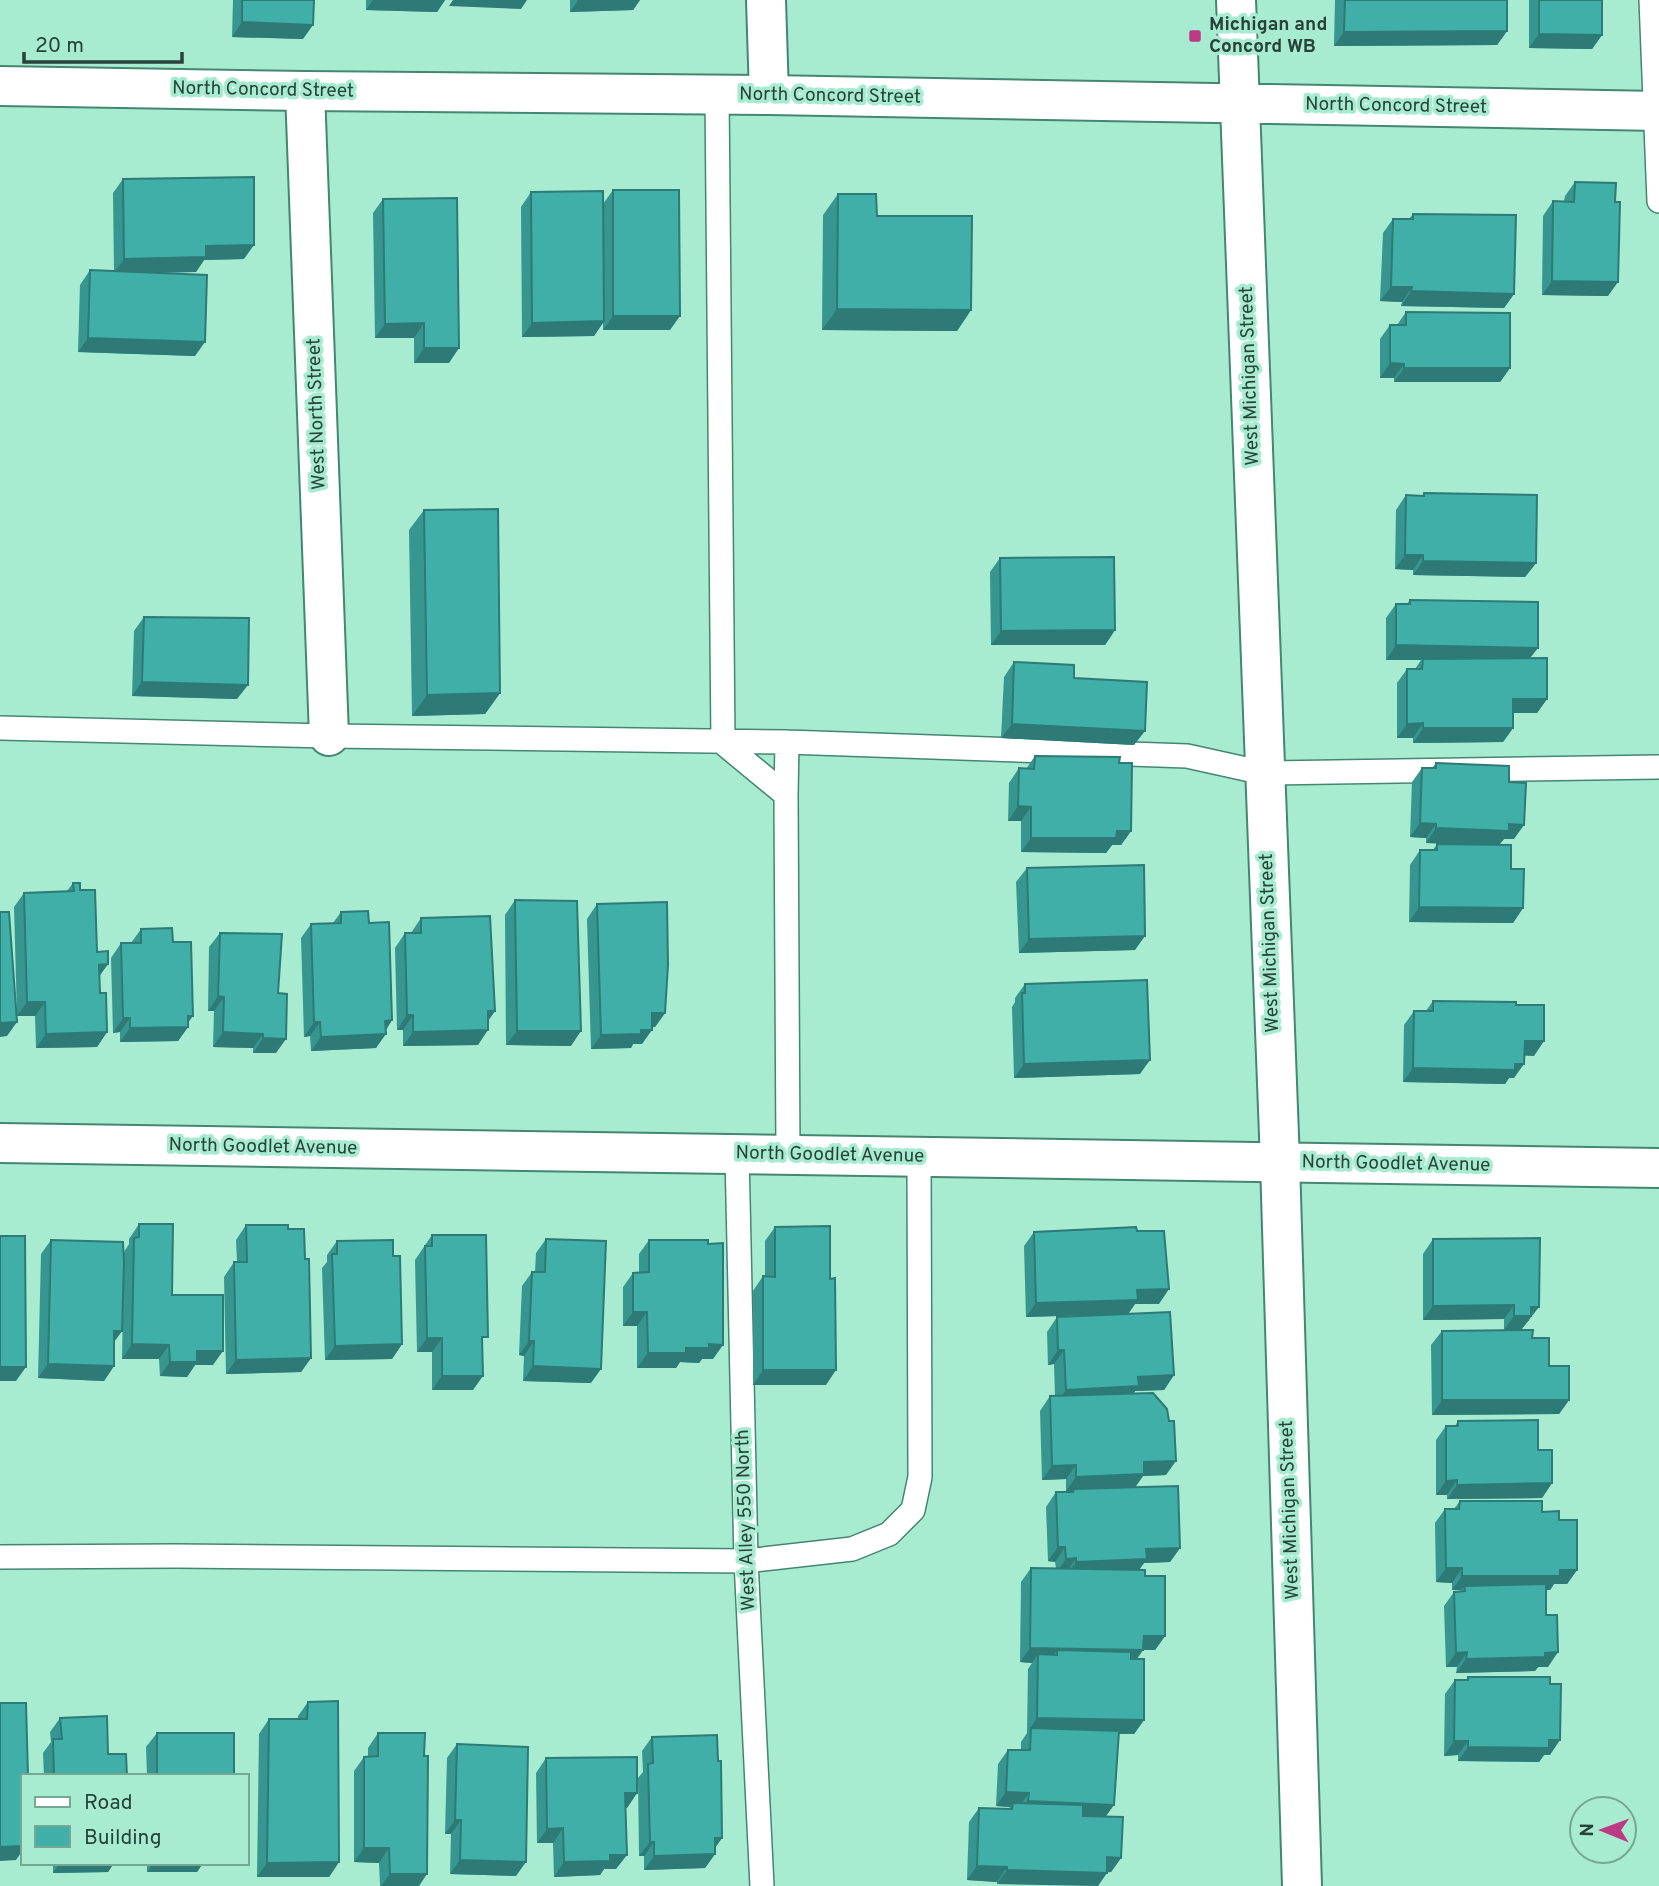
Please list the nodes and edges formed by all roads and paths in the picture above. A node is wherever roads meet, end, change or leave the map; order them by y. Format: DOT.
graph roads {
  1 [pos="766,0"];
  2 [pos="1236,0"];
  3 [pos="1651,0"];
  4 [pos="0,86"];
  5 [pos="305,91"];
  6 [pos="717,94"];
  7 [pos="769,95"];
  8 [pos="1240,102"];
  9 [pos="1657,111"];
  10 [pos="1659,201"];
  11 [pos="0,728"];
  12 [pos="329,736"];
  13 [pos="787,742"];
  14 [pos="723,743"];
  15 [pos="1659,767"];
  16 [pos="1264,773"];
  17 [pos="786,795"];
  18 [pos="0,1143"];
  19 [pos="737,1154"];
  20 [pos="788,1155"];
  21 [pos="919,1156"];
  22 [pos="1280,1162"];
  23 [pos="1659,1168"];
  24 [pos="0,1557"];
  25 [pos="746,1561"];
  26 [pos="762,1886"];
  27 [pos="1302,1886"];
  1 -- 7 [label="main road"];
  2 -- 8 [label="main road, West Michigan Street"];
  3 -- 9 [label="lane"];
  4 -- 5 [label="main road, North Concord Street"];
  5 -- 6 [label="main road, North Concord Street"];
  5 -- 12 [label="main road, West North Street"];
  6 -- 7 [label="main road, North Concord Street"];
  6 -- 14 [label="lane"];
  7 -- 8 [label="main road, North Concord Street"];
  8 -- 9 [label="main road, North Concord Street"];
  8 -- 16 [label="main road, West Michigan Street"];
  9 -- 10 [label="lane"];
  11 -- 12 [label="lane"];
  12 -- 14 [label="lane"];
  13 -- 14 [label="lane"];
  13 -- 16 [label="lane"];
  13 -- 17 [label="lane"];
  14 -- 17 [label="lane"];
  15 -- 16 [label="lane"];
  16 -- 22 [label="main road, West Michigan Street"];
  17 -- 20 [label="lane"];
  18 -- 19 [label="main road, North Goodlet Avenue"];
  19 -- 20 [label="main road, North Goodlet Avenue"];
  19 -- 25 [label="lane, West Alley 550 North"];
  20 -- 21 [label="main road, North Goodlet Avenue"];
  21 -- 22 [label="main road, North Goodlet Avenue"];
  21 -- 25 [label="lane"];
  22 -- 23 [label="main road, North Goodlet Avenue"];
  22 -- 27 [label="main road, West Michigan Street"];
  24 -- 25 [label="lane"];
  25 -- 26 [label="lane, West Alley 550 North"];
}
